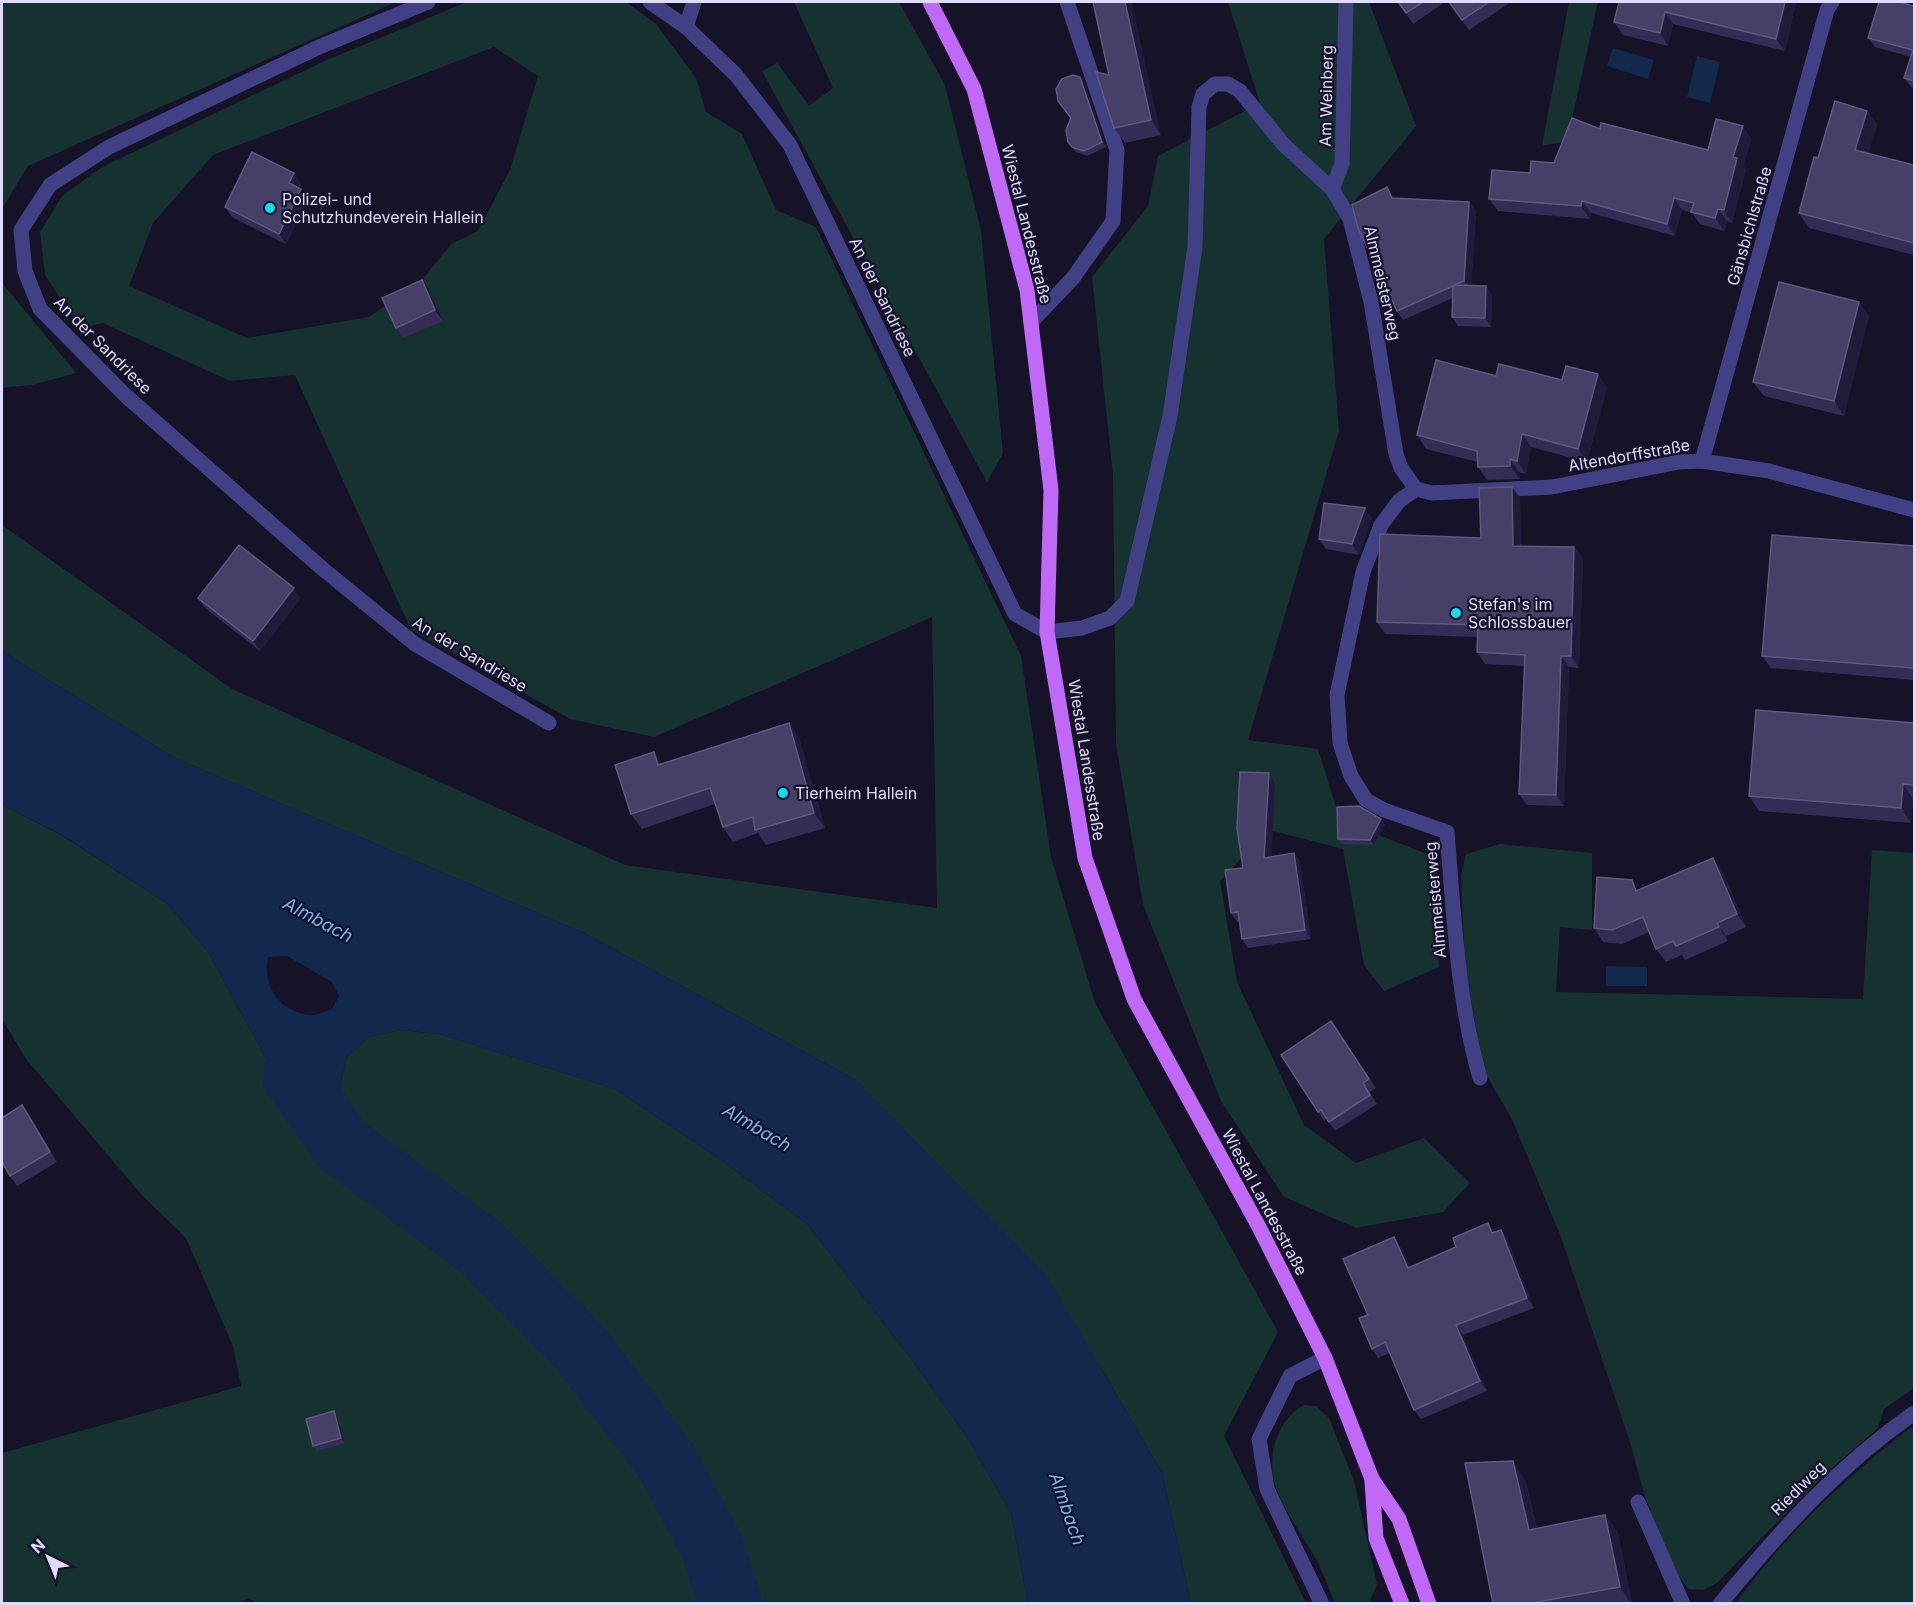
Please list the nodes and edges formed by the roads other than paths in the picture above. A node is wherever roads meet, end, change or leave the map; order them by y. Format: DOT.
graph roads {
  1 [pos="428,2"];
  2 [pos="650,2"];
  3 [pos="694,2"];
  4 [pos="930,2"];
  5 [pos="1066,2"];
  6 [pos="1346,2"];
  7 [pos="1832,2"];
  8 [pos="686,27"];
  9 [pos="1332,189"];
  10 [pos="1031,321"];
  11 [pos="1702,461"];
  12 [pos="1416,489"];
  13 [pos="1914,510"];
  14 [pos="1047,632"];
  15 [pos="549,723"];
  16 [pos="1480,1078"];
  17 [pos="1325,1358"];
  18 [pos="1914,1413"];
  19 [pos="1372,1479"];
  20 [pos="1638,1502"];
  21 [pos="1322,1604"];
  22 [pos="1402,1604"];
  23 [pos="1429,1604"];
  24 [pos="1683,1604"];
  25 [pos="1720,1604"];
  1 -- 15 [label="street, An der Sandriese"];
  2 -- 8 [label="street, An der Sandriese"];
  3 -- 8 [label="street"];
  4 -- 10 [label="main road, Wiestal Landesstraße"];
  5 -- 10 [label="street"];
  6 -- 9 [label="street, Am Weinberg"];
  7 -- 11 [label="street, Gänsbichlstraße"];
  8 -- 14 [label="street, An der Sandriese"];
  9 -- 12 [label="street, Almmeisterweg"];
  9 -- 14 [label="street, Almmeisterweg"];
  10 -- 14 [label="main road, Wiestal Landesstraße"];
  11 -- 12 [label="street, Altendorffstraße"];
  11 -- 13 [label="street, Altendorffstraße"];
  12 -- 16 [label="street, Almmeisterweg"];
  14 -- 17 [label="main road, Wiestal Landesstraße"];
  17 -- 19 [label="main road, Wiestal Landesstraße"];
  17 -- 21 [label="street"];
  18 -- 25 [label="street, Riedlweg"];
  19 -- 22 [label="main road, Wiestal Landesstraße"];
  19 -- 23 [label="main road, Wiestal Landesstraße"];
  20 -- 24 [label="street"];
}
